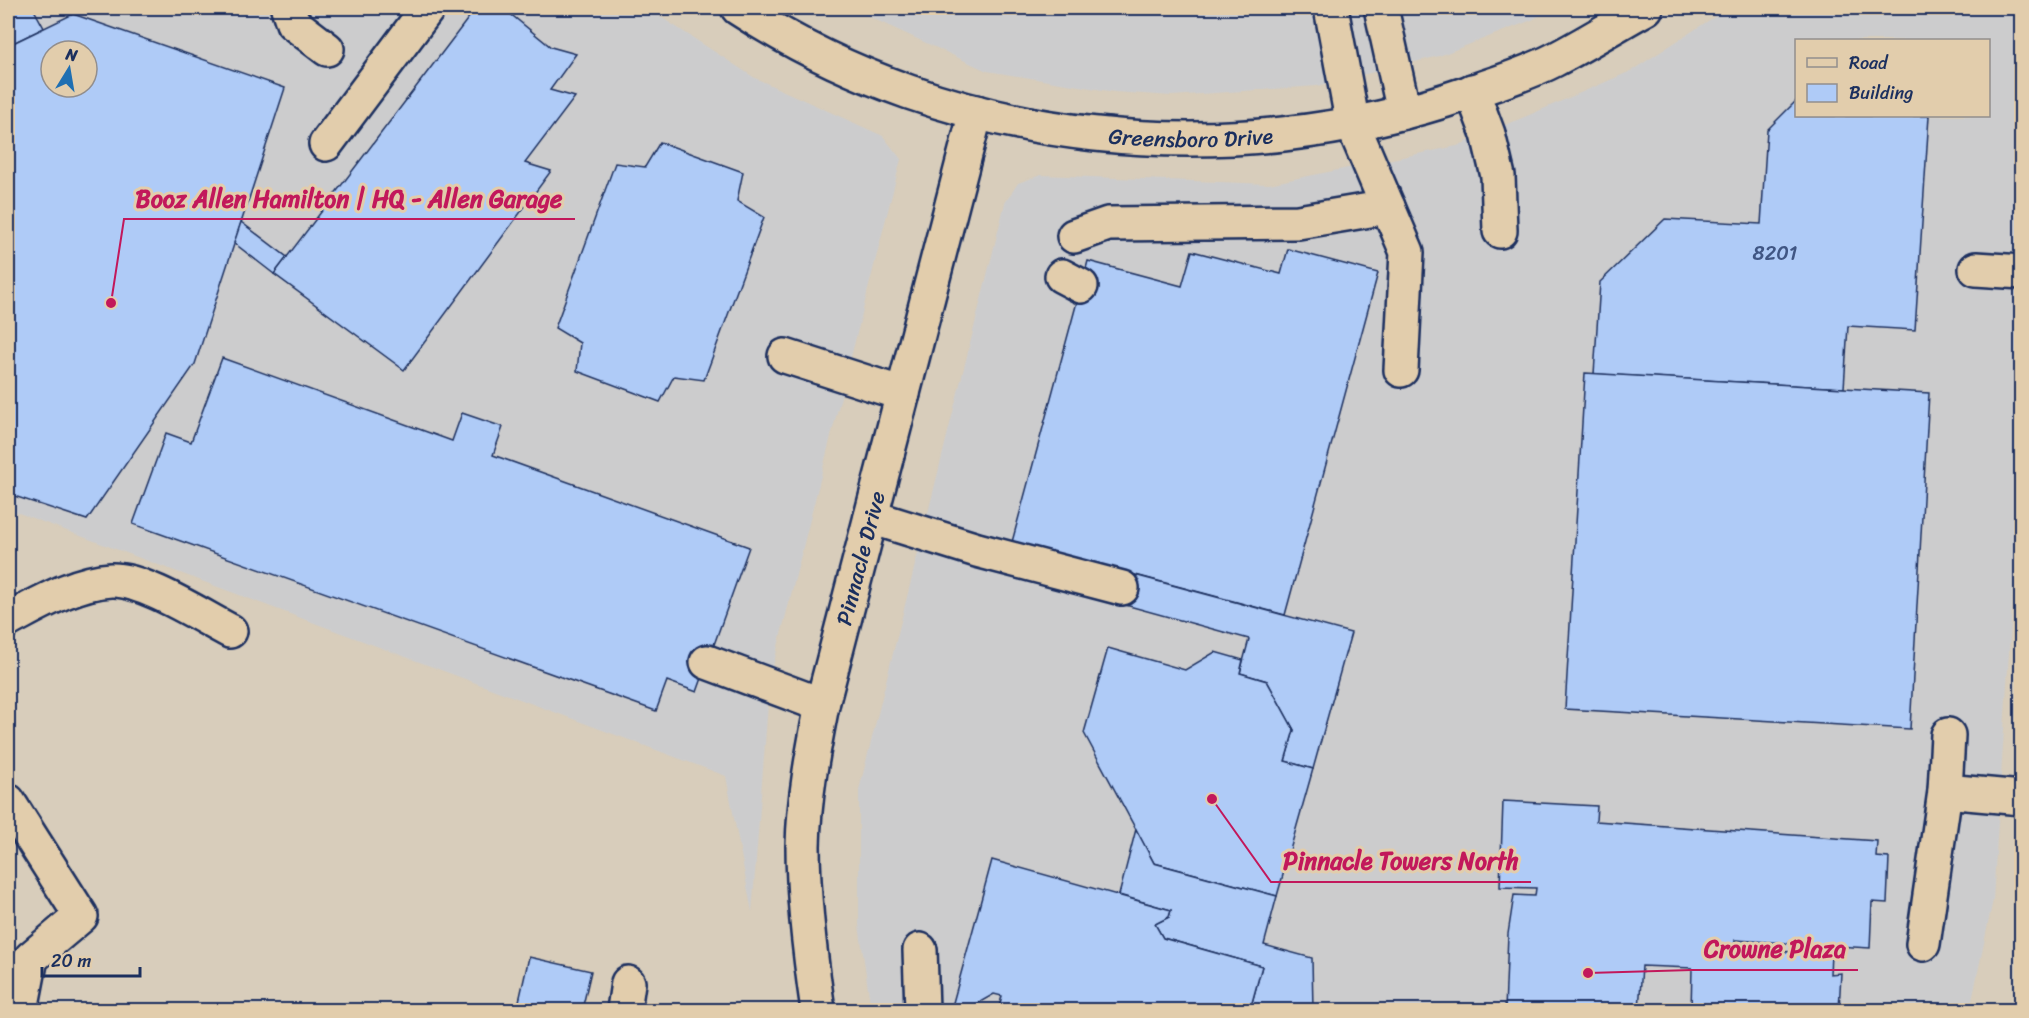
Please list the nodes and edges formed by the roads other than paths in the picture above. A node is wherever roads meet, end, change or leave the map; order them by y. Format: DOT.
graph roads {
  1 [pos="288,8"];
  2 [pos="428,8"];
  3 [pos="738,8"];
  4 [pos="1331,8"];
  5 [pos="1381,8"];
  6 [pos="1646,8"];
  7 [pos="327,49"];
  8 [pos="1472,92"];
  9 [pos="976,112"];
  10 [pos="1404,112"];
  11 [pos="1353,125"];
  12 [pos="326,144"];
  13 [pos="1388,207"];
  14 [pos="1500,231"];
  15 [pos="1074,236"];
  16 [pos="1976,269"];
  17 [pos="2022,272"];
  18 [pos="785,356"];
  19 [pos="1401,370"];
  20 [pos="903,394"];
  21 [pos="871,518"];
  22 [pos="1122,588"];
  23 [pos="8,620"];
  24 [pos="230,631"];
  25 [pos="707,662"];
  26 [pos="822,705"];
  27 [pos="1948,735"];
  28 [pos="1945,791"];
  29 [pos="2022,798"];
  30 [pos="8,801"];
  31 [pos="1923,944"];
  32 [pos="920,950"];
  33 [pos="21,1011"];
  34 [pos="818,1011"];
  35 [pos="922,1011"];
  1 -- 7 [label="street"];
  2 -- 12 [label="street"];
  3 -- 9 [label="street, Greensboro Drive"];
  4 -- 11 [label="street"];
  5 -- 10 [label="street"];
  6 -- 8 [label="street, Greensboro Drive"];
  8 -- 10 [label="street, Greensboro Drive"];
  8 -- 14 [label="street"];
  9 -- 11 [label="street, Greensboro Drive"];
  9 -- 20 [label="street, Pinnacle Drive"];
  10 -- 11 [label="street, Greensboro Drive"];
  11 -- 13 [label="street"];
  13 -- 15 [label="street"];
  13 -- 19 [label="street"];
  16 -- 17 [label="street"];
  18 -- 20 [label="street"];
  20 -- 21 [label="street, Pinnacle Drive"];
  21 -- 22 [label="street"];
  21 -- 26 [label="street, Pinnacle Drive"];
  23 -- 24 [label="street"];
  25 -- 26 [label="street"];
  26 -- 34 [label="street, Pinnacle Drive"];
  27 -- 28 [label="street"];
  28 -- 29 [label="street"];
  28 -- 31 [label="street"];
  30 -- 33 [label="street"];
  32 -- 35 [label="street"];
}
